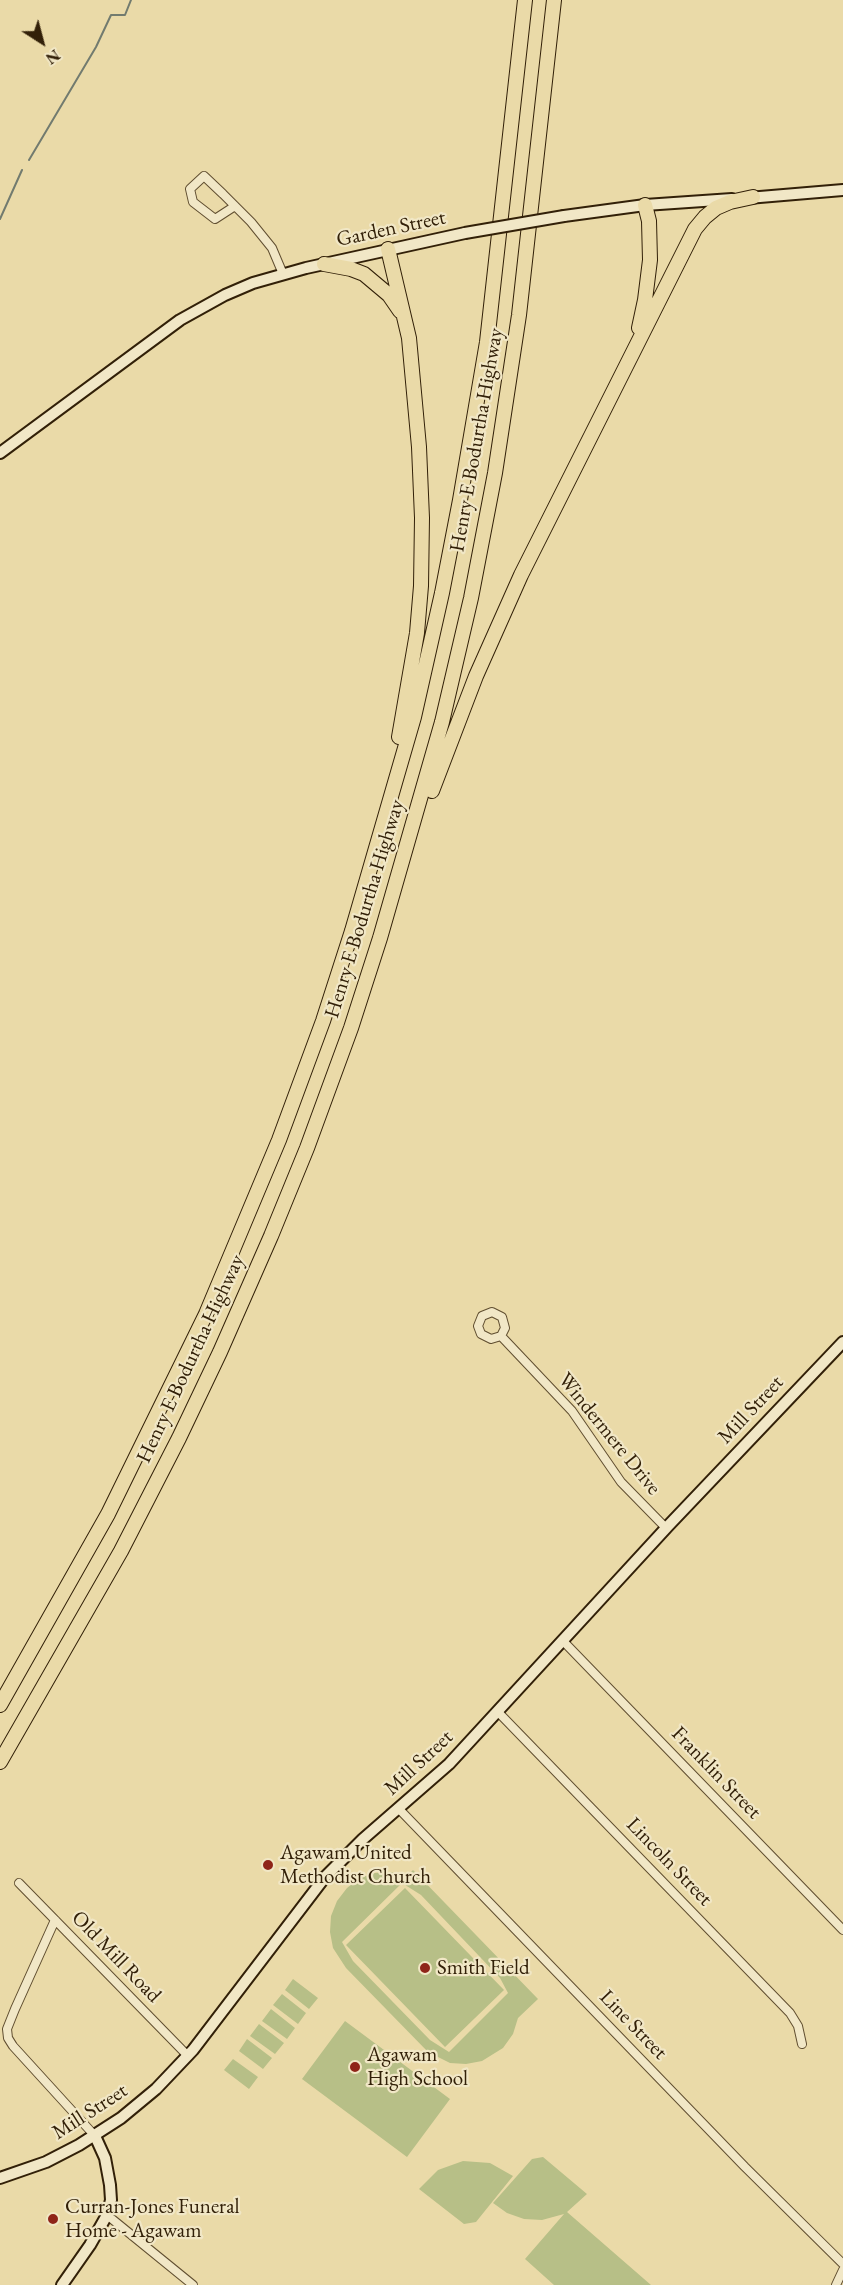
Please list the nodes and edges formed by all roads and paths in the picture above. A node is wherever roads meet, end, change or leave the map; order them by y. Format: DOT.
graph roads {
  1 [pos="525,0"];
  2 [pos="554,0"];
  3 [pos="843,190"];
  4 [pos="753,197"];
  5 [pos="645,205"];
  6 [pos="235,206"];
  7 [pos="388,249"];
  8 [pos="324,264"];
  9 [pos="283,274"];
  10 [pos="408,338"];
  11 [pos="620,377"];
  12 [pos="0,453"];
  13 [pos="399,877"];
  14 [pos="352,931"];
  15 [pos="501,1335"];
  16 [pos="843,1342"];
  17 [pos="666,1528"];
  18 [pos="563,1641"];
  19 [pos="0,1705"];
  20 [pos="498,1712"];
  21 [pos="0,1762"];
  22 [pos="399,1809"];
  23 [pos="19,1883"];
  24 [pos="55,1920"];
  25 [pos="843,1930"];
  26 [pos="802,2043"];
  27 [pos="188,2056"];
  28 [pos="95,2136"];
  29 [pos="0,2178"];
  30 [pos="108,2215"];
  31 [pos="843,2264"];
  32 [pos="843,2270"];
  33 [pos="62,2285"];
  34 [pos="192,2285"];
  35 [pos="836,2285"];
  1 -- 14 [label="highway, Henry E Bodurtha Highway"];
  2 -- 13 [label="highway, Henry E Bodurtha Highway"];
  3 -- 4 [label="street, Garden Street"];
  4 -- 5 [label="street, Garden Street"];
  4 -- 11 [label="highway"];
  5 -- 7 [label="street, Garden Street, bridge"];
  5 -- 11 [label="highway"];
  6 -- 6 [label="street"];
  6 -- 9 [label="street"];
  7 -- 8 [label="street, Garden Street"];
  7 -- 10 [label="highway"];
  8 -- 9 [label="street, Garden Street"];
  8 -- 10 [label="highway"];
  9 -- 12 [label="street, Garden Street"];
  10 -- 14 [label="highway"];
  11 -- 13 [label="highway"];
  13 -- 21 [label="highway, Henry E Bodurtha Highway"];
  14 -- 19 [label="highway, Henry E Bodurtha Highway"];
  15 -- 17 [label="street, Windermere Drive"];
  16 -- 17 [label="street, Mill Street"];
  17 -- 18 [label="street, Mill Street"];
  18 -- 20 [label="street, Mill Street"];
  18 -- 25 [label="street, Franklin Street"];
  20 -- 22 [label="street, Mill Street"];
  20 -- 26 [label="street, Lincoln Street"];
  22 -- 27 [label="street, Mill Street"];
  22 -- 31 [label="street, Line Street"];
  23 -- 24 [label="street, Old Mill Road"];
  24 -- 27 [label="street, Old Mill Road"];
  24 -- 28 [label="street"];
  27 -- 28 [label="street, Mill Street"];
  28 -- 29 [label="street, Mill Street"];
  28 -- 30 [label="street"];
  30 -- 33 [label="street"];
  30 -- 34 [label="street"];
  32 -- 35 [label="street"];
}
